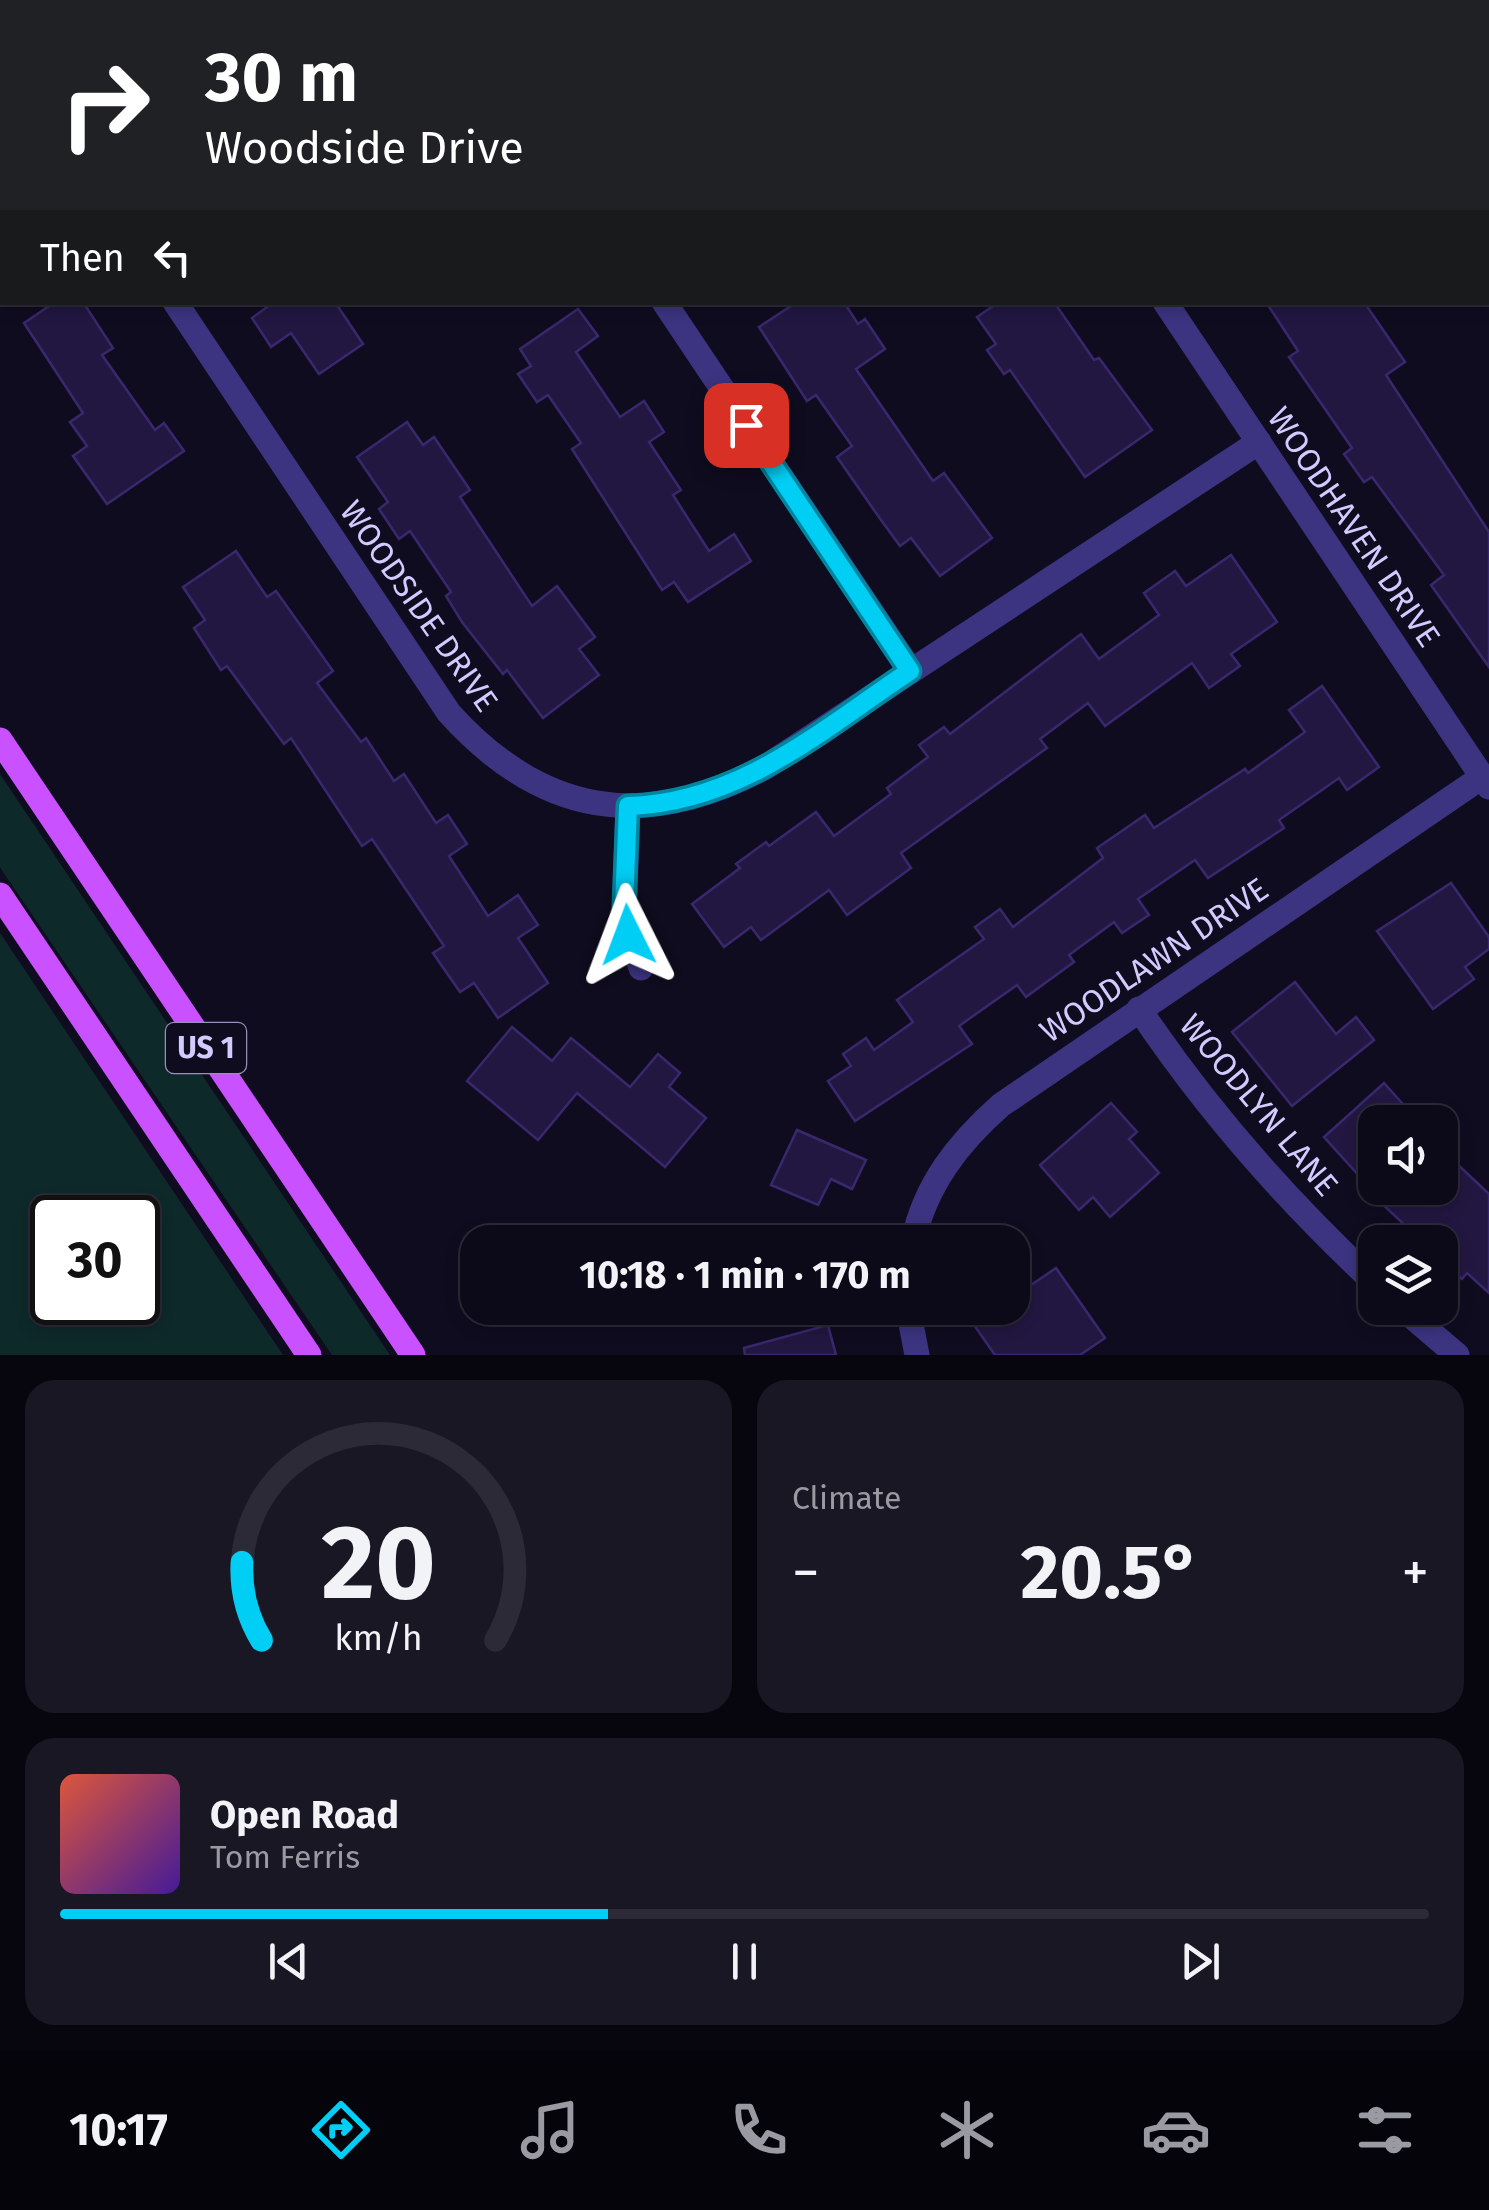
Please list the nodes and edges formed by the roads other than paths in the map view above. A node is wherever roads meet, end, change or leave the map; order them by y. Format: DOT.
graph roads {
  1 [pos="177,305"];
  2 [pos="666,305"];
  3 [pos="1167,305"];
  4 [pos="1259,442"];
  5 [pos="910,671"];
  6 [pos="0,740"];
  7 [pos="1486,782"];
  8 [pos="628,806"];
  9 [pos="0,895"];
  10 [pos="641,968"];
  11 [pos="1139,1009"];
  12 [pos="919,1225"];
  13 [pos="1358,1265"];
  14 [pos="911,1325"];
  15 [pos="1422,1325"];
  16 [pos="309,1355"];
  17 [pos="412,1355"];
  18 [pos="916,1355"];
  19 [pos="1457,1355"];
  1 -- 8 [label="street, WOODSIDE DRIVE"];
  2 -- 5 [label="street"];
  3 -- 4 [label="street, WOODHAVEN DRIVE"];
  4 -- 5 [label="street, WOODSIDE DRIVE"];
  4 -- 7 [label="street, WOODHAVEN DRIVE"];
  5 -- 8 [label="street, WOODSIDE DRIVE"];
  6 -- 17 [label="main road, US 1"];
  7 -- 11 [label="street, WOODLAWN DRIVE"];
  8 -- 10 [label="street"];
  9 -- 16 [label="main road, US 1"];
  11 -- 12 [label="street, WOODLAWN DRIVE"];
  11 -- 13 [label="street, WOODLYN LANE"];
  14 -- 18 [label="street"];
  15 -- 19 [label="street"];
}
